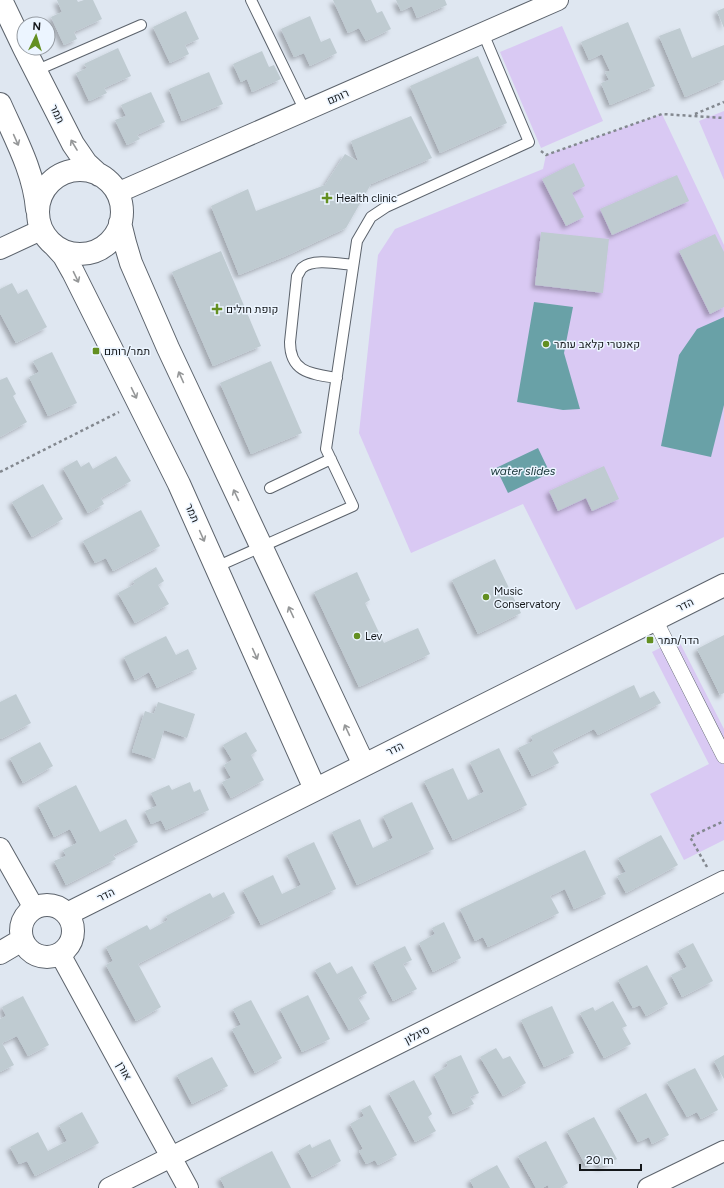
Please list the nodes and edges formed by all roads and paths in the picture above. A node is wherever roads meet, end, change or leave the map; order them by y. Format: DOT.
graph roads {
  1 [pos="1,0"];
  2 [pos="251,0"];
  3 [pos="558,0"];
  4 [pos="141,25"];
  5 [pos="16,31"];
  6 [pos="482,33"];
  7 [pos="28,56"];
  8 [pos="35,71"];
  9 [pos="724,102"];
  10 [pos="0,104"];
  11 [pos="305,111"];
  12 [pos="693,115"];
  13 [pos="724,118"];
  14 [pos="529,142"];
  15 [pos="99,174"];
  16 [pos="117,193"];
  17 [pos="120,224"];
  18 [pos="44,228"];
  19 [pos="0,249"];
  20 [pos="353,265"];
  21 [pos="337,378"];
  22 [pos="139,402"];
  23 [pos="331,459"];
  24 [pos="0,472"];
  25 [pos="270,488"];
  26 [pos="261,548"];
  27 [pos="216,567"];
  28 [pos="724,585"];
  29 [pos="655,620"];
  30 [pos="724,756"];
  31 [pos="364,765"];
  32 [pos="315,789"];
  33 [pos="724,820"];
  34 [pos="0,848"];
  35 [pos="721,883"];
  36 [pos="34,908"];
  37 [pos="67,914"];
  38 [pos="22,940"];
  39 [pos="0,953"];
  40 [pos="60,954"];
  41 [pos="724,1151"];
  42 [pos="171,1157"];
  43 [pos="110,1188"];
  44 [pos="188,1188"];
  45 [pos="648,1188"];
  1 -- 5 [label="street, תמר"];
  2 -- 11 [label="lane"];
  3 -- 6 [label="street, רותם"];
  4 -- 8 [label="lane"];
  6 -- 11 [label="street, רותם"];
  6 -- 14 [label="lane"];
  7 -- 8 [label="street, תמר"];
  15 -- 8 [label="street, תמר, one-way"];
  9 -- 12 [label="path"];
  10 -- 18 [label="street, one-way"];
  11 -- 16 [label="street, רותם"];
  12 -- 13 [label="path"];
  12 -- 14 [label="path"];
  14 -- 20 [label="lane"];
  15 -- 16 [label="street"];
  15 -- 18 [label="street"];
  16 -- 17 [label="street"];
  17 -- 18 [label="street"];
  26 -- 17 [label="street, one-way"];
  18 -- 19 [label="street"];
  18 -- 22 [label="street, תמר, one-way"];
  20 -- 21 [label="lane"];
  20 -- 21 [label="lane"];
  21 -- 23 [label="lane"];
  22 -- 24 [label="path"];
  22 -- 27 [label="street, תמר, one-way"];
  23 -- 25 [label="lane"];
  23 -- 26 [label="lane"];
  26 -- 27 [label="lane"];
  31 -- 26 [label="street, one-way"];
  27 -- 32 [label="street, תמר, one-way"];
  28 -- 29 [label="street, הדר"];
  29 -- 30 [label="street"];
  29 -- 31 [label="street, הדר"];
  31 -- 32 [label="street, הדר"];
  32 -- 37 [label="street, הדר"];
  33 -- 35 [label="path"];
  34 -- 36 [label="street"];
  35 -- 42 [label="street, סיגלון"];
  36 -- 37 [label="street"];
  36 -- 38 [label="street"];
  37 -- 40 [label="street"];
  38 -- 39 [label="street"];
  38 -- 40 [label="street"];
  40 -- 42 [label="street, אורן"];
  41 -- 45 [label="street"];
  42 -- 43 [label="street, סיגלון"];
  42 -- 44 [label="street, אורן"];
}
